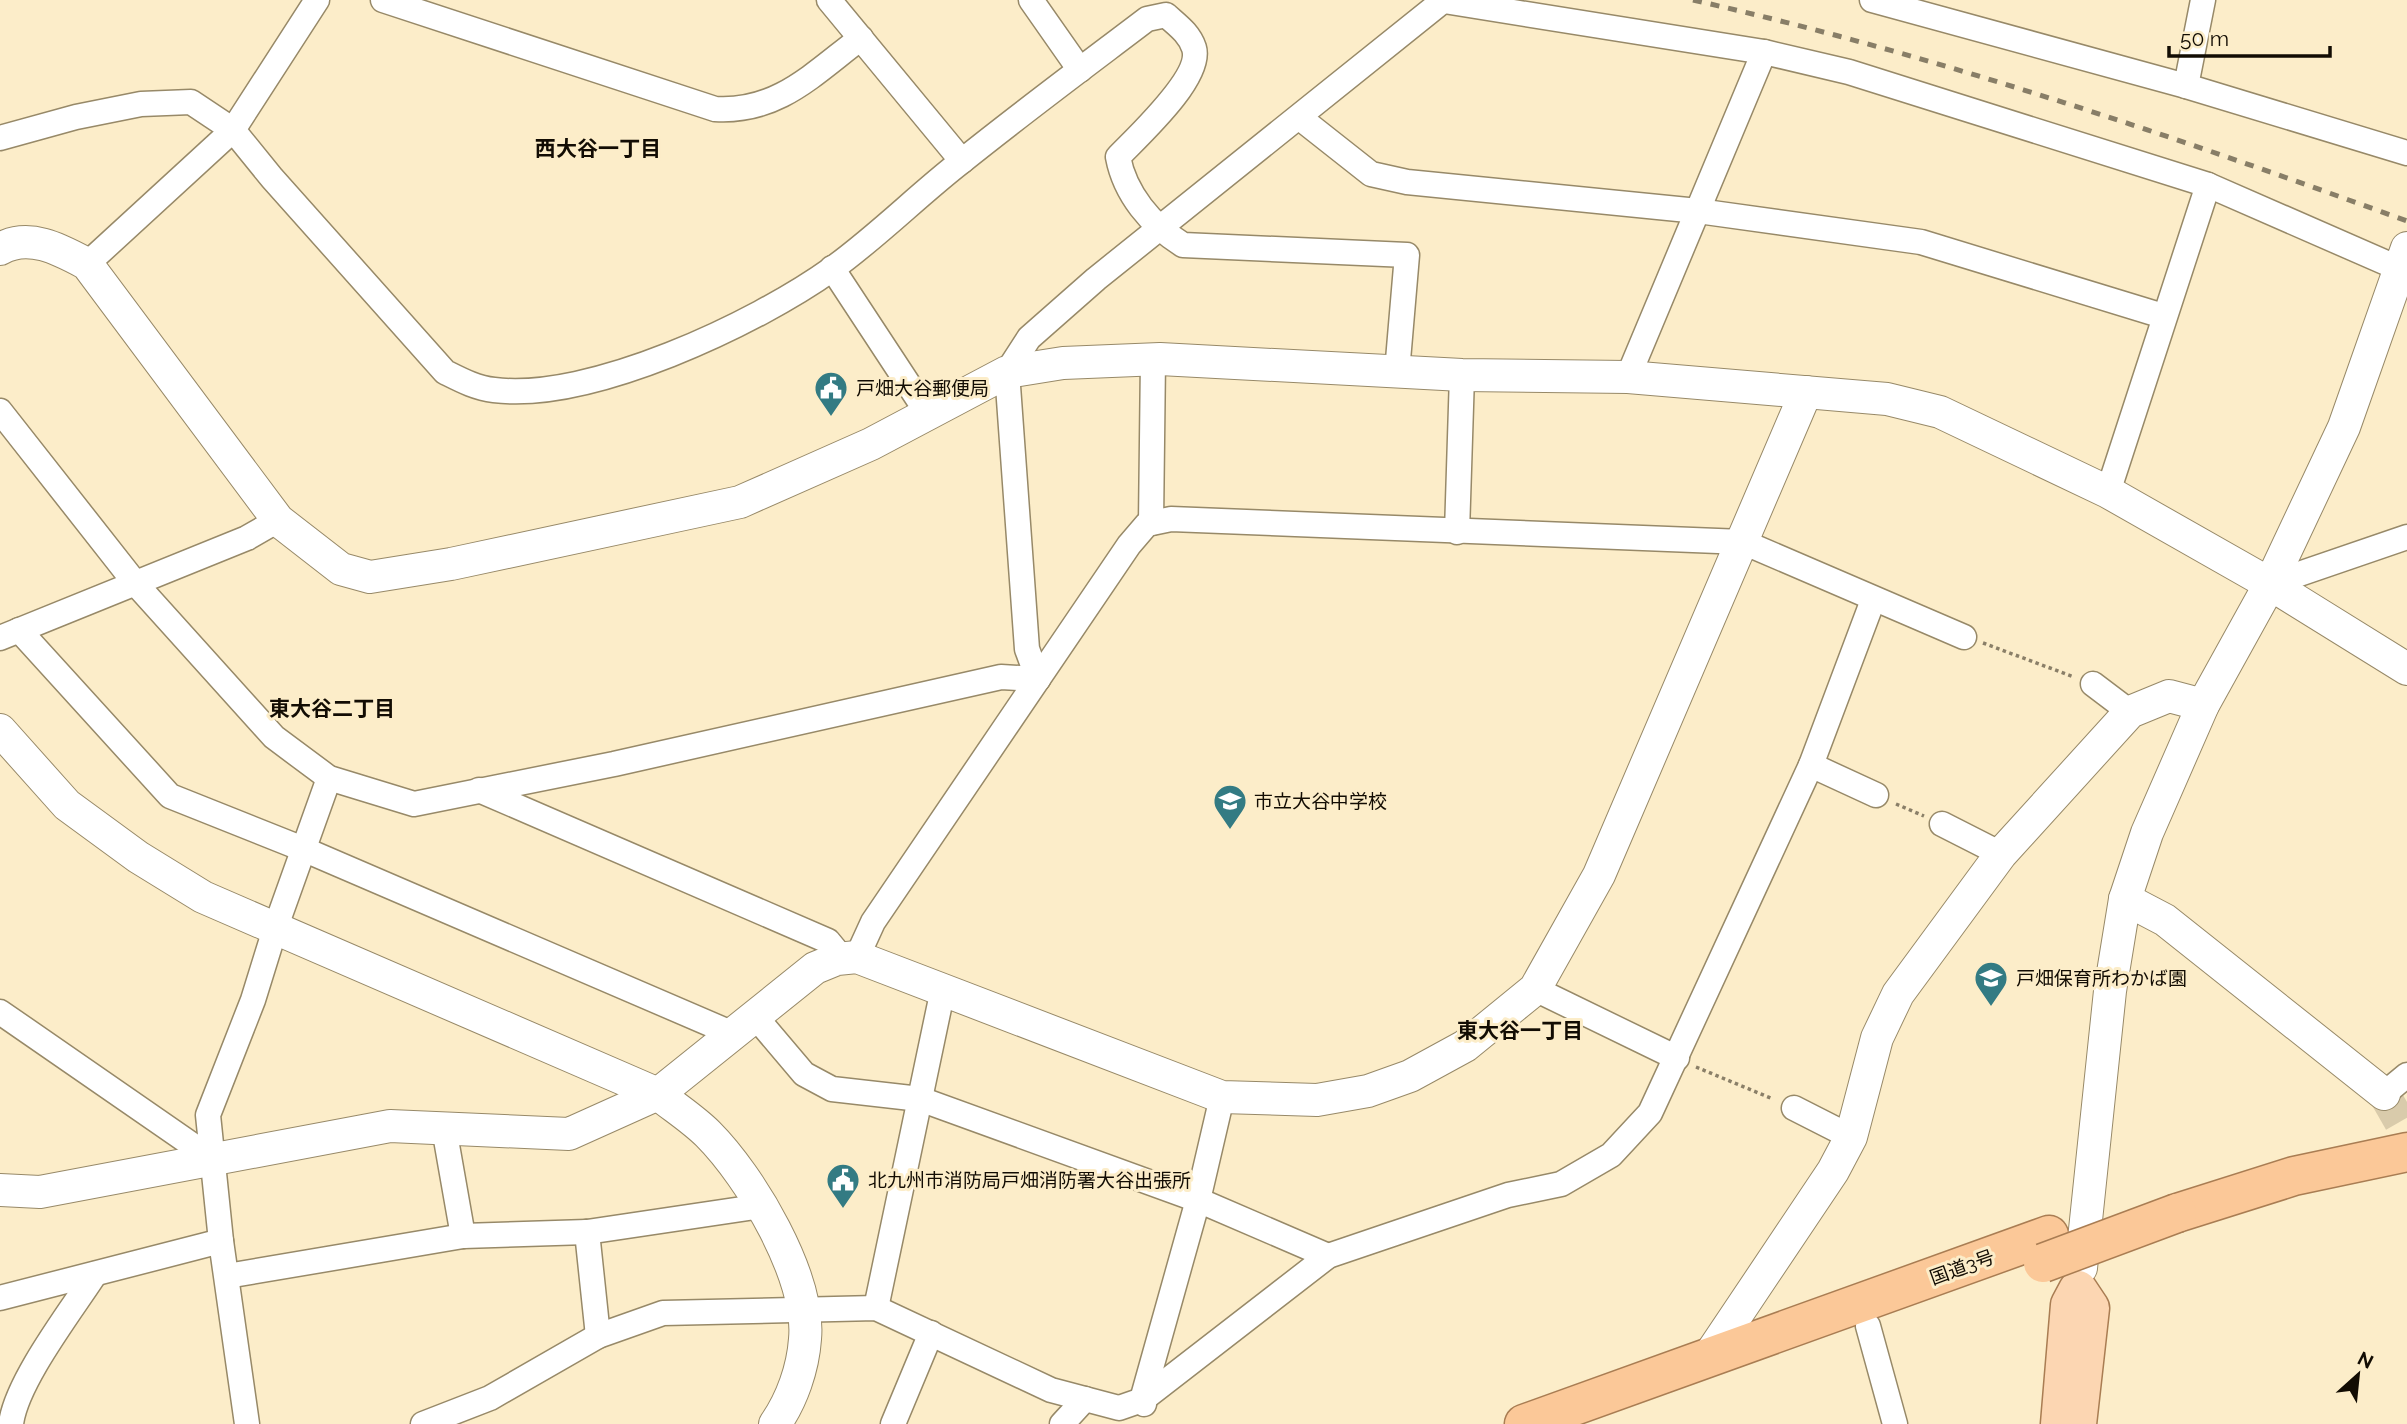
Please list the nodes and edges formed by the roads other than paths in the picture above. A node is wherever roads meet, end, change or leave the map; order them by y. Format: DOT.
graph roads {
  1 [pos="317,0"];
  2 [pos="383,0"];
  3 [pos="829,0"];
  4 [pos="1031,0"];
  5 [pos="1444,0"];
  6 [pos="1872,0"];
  7 [pos="2203,0"];
  8 [pos="861,38"];
  9 [pos="1764,52"];
  10 [pos="1080,70"];
  11 [pos="2186,86"];
  12 [pos="1300,118"];
  13 [pos="233,130"];
  14 [pos="0,138"];
  15 [pos="2407,153"];
  16 [pos="961,161"];
  17 [pos="2208,185"];
  18 [pos="1698,211"];
  19 [pos="1156,228"];
  20 [pos="0,249"];
  21 [pos="87,264"];
  22 [pos="2405,264"];
  23 [pos="832,268"];
  24 [pos="2163,316"];
  25 [pos="1153,359"];
  26 [pos="1007,372"];
  27 [pos="1397,372"];
  28 [pos="1462,375"];
  29 [pos="1628,377"];
  30 [pos="1806,392"];
  31 [pos="0,411"];
  32 [pos="928,414"];
  33 [pos="2108,492"];
  34 [pos="278,520"];
  35 [pos="1151,523"];
  36 [pos="1457,531"];
  37 [pos="2407,537"];
  38 [pos="1743,542"];
  39 [pos="2270,583"];
  40 [pos="136,584"];
  41 [pos="1873,600"];
  42 [pos="10,634"];
  43 [pos="1964,637"];
  44 [pos="2407,669"];
  45 [pos="1038,679"];
  46 [pos="2093,684"];
  47 [pos="2203,705"];
  48 [pos="2130,712"];
  49 [pos="0,730"];
  50 [pos="1811,765"];
  51 [pos="329,778"];
  52 [pos="479,790"];
  53 [pos="1876,795"];
  54 [pos="1942,824"];
  55 [pos="303,849"];
  56 [pos="2001,854"];
  57 [pos="2124,899"];
  58 [pos="275,929"];
  59 [pos="849,957"];
  60 [pos="943,989"];
  61 [pos="1535,989"];
  62 [pos="0,1013"];
  63 [pos="742,1024"];
  64 [pos="1677,1058"];
  65 [pos="2395,1085"];
  66 [pos="658,1094"];
  67 [pos="1222,1097"];
  68 [pos="920,1099"];
  69 [pos="1794,1108"];
  70 [pos="444,1128"];
  71 [pos="2407,1133"];
  72 [pos="1851,1137"];
  73 [pos="2407,1152"];
  74 [pos="211,1158"];
  75 [pos="0,1190"];
  76 [pos="1198,1200"];
  77 [pos="2178,1201"];
  78 [pos="762,1206"];
  79 [pos="587,1232"];
  80 [pos="463,1236"];
  81 [pos="221,1241"];
  82 [pos="2046,1249"];
  83 [pos="1328,1256"];
  84 [pos="96,1274"];
  85 [pos="228,1276"];
  86 [pos="2078,1290"];
  87 [pos="0,1298"];
  88 [pos="876,1308"];
  89 [pos="803,1312"];
  90 [pos="1868,1325"];
  91 [pos="931,1333"];
  92 [pos="598,1336"];
  93 [pos="1707,1359"];
  94 [pos="1085,1399"];
  95 [pos="1144,1404"];
  96 [pos="1536,1422"];
  97 [pos="11,1424"];
  98 [pos="247,1424"];
  99 [pos="423,1424"];
  100 [pos="775,1424"];
  101 [pos="893,1424"];
  102 [pos="1062,1424"];
  103 [pos="1590,1424"];
  104 [pos="1895,1424"];
  105 [pos="2060,1424"];
  106 [pos="2077,1424"];
  1 -- 13 [label="street"];
  2 -- 8 [label="street"];
  3 -- 8 [label="street"];
  4 -- 10 [label="street"];
  5 -- 9 [label="street"];
  5 -- 12 [label="street"];
  6 -- 11 [label="street"];
  7 -- 11 [label="street"];
  8 -- 16 [label="street"];
  9 -- 17 [label="street"];
  9 -- 18 [label="street"];
  10 -- 16 [label="street"];
  10 -- 19 [label="street"];
  11 -- 15 [label="street"];
  12 -- 18 [label="street"];
  12 -- 19 [label="street"];
  13 -- 14 [label="street"];
  13 -- 21 [label="street"];
  13 -- 23 [label="street"];
  16 -- 23 [label="street"];
  17 -- 22 [label="street"];
  17 -- 24 [label="street"];
  18 -- 24 [label="street"];
  18 -- 29 [label="street"];
  19 -- 26 [label="street"];
  19 -- 27 [label="street"];
  20 -- 21 [label="street"];
  21 -- 34 [label="street"];
  22 -- 39 [label="street"];
  23 -- 32 [label="street"];
  24 -- 33 [label="street"];
  25 -- 26 [label="street"];
  25 -- 27 [label="street"];
  25 -- 35 [label="street"];
  26 -- 32 [label="street"];
  26 -- 45 [label="street"];
  27 -- 28 [label="street"];
  28 -- 29 [label="street"];
  28 -- 36 [label="street"];
  29 -- 30 [label="street"];
  30 -- 33 [label="street"];
  30 -- 38 [label="street"];
  31 -- 40 [label="street"];
  32 -- 34 [label="street"];
  33 -- 39 [label="street"];
  34 -- 40 [label="street"];
  35 -- 36 [label="street"];
  35 -- 45 [label="street"];
  36 -- 38 [label="street"];
  37 -- 39 [label="street"];
  38 -- 41 [label="street"];
  38 -- 61 [label="street"];
  39 -- 44 [label="street"];
  39 -- 47 [label="street"];
  40 -- 42 [label="street"];
  40 -- 51 [label="street"];
  41 -- 43 [label="street"];
  41 -- 50 [label="street"];
  42 -- 55 [label="street"];
  45 -- 52 [label="street"];
  45 -- 59 [label="street"];
  46 -- 48 [label="street"];
  47 -- 48 [label="street"];
  47 -- 57 [label="street"];
  48 -- 56 [label="street"];
  49 -- 58 [label="street"];
  50 -- 53 [label="street"];
  50 -- 64 [label="street"];
  51 -- 52 [label="street"];
  51 -- 55 [label="street"];
  52 -- 59 [label="street"];
  54 -- 56 [label="street"];
  55 -- 58 [label="street"];
  55 -- 63 [label="street"];
  56 -- 72 [label="street"];
  57 -- 65 [label="street"];
  57 -- 86 [label="street"];
  58 -- 66 [label="street"];
  58 -- 74 [label="street"];
  59 -- 60 [label="street"];
  59 -- 63 [label="street"];
  60 -- 67 [label="street"];
  60 -- 68 [label="street"];
  61 -- 64 [label="street"];
  61 -- 67 [label="street"];
  62 -- 74 [label="street"];
  63 -- 66 [label="street"];
  63 -- 68 [label="street"];
  64 -- 83 [label="street"];
  66 -- 70 [label="street"];
  66 -- 78 [label="street"];
  67 -- 76 [label="street"];
  68 -- 76 [label="street"];
  68 -- 88 [label="street"];
  69 -- 72 [label="street"];
  70 -- 74 [label="street"];
  70 -- 80 [label="street"];
  71 -- 77 [label="highway, 国道3号"];
  72 -- 93 [label="street"];
  73 -- 77 [label="highway, 国道3号"];
  74 -- 75 [label="street"];
  74 -- 81 [label="street"];
  76 -- 83 [label="street"];
  76 -- 95 [label="street"];
  77 -- 82 [label="highway, 国道3号, bridge"];
  78 -- 79 [label="street"];
  78 -- 89 [label="street"];
  79 -- 80 [label="street"];
  79 -- 92 [label="street"];
  80 -- 85 [label="street"];
  81 -- 84 [label="street"];
  81 -- 85 [label="street"];
  82 -- 90 [label="highway, 国道3号"];
  82 -- 93 [label="highway, 国道3号"];
  83 -- 95 [label="street"];
  84 -- 87 [label="street"];
  84 -- 97 [label="street"];
  85 -- 98 [label="street"];
  86 -- 105 [label="main road"];
  86 -- 106 [label="main road"];
  88 -- 89 [label="street"];
  88 -- 91 [label="street"];
  89 -- 92 [label="street"];
  89 -- 100 [label="street"];
  90 -- 103 [label="highway, 国道3号"];
  90 -- 104 [label="street"];
  91 -- 94 [label="street"];
  91 -- 101 [label="street"];
  92 -- 99 [label="street"];
  93 -- 96 [label="highway, 国道3号"];
  94 -- 95 [label="street"];
  94 -- 102 [label="street"];
}
